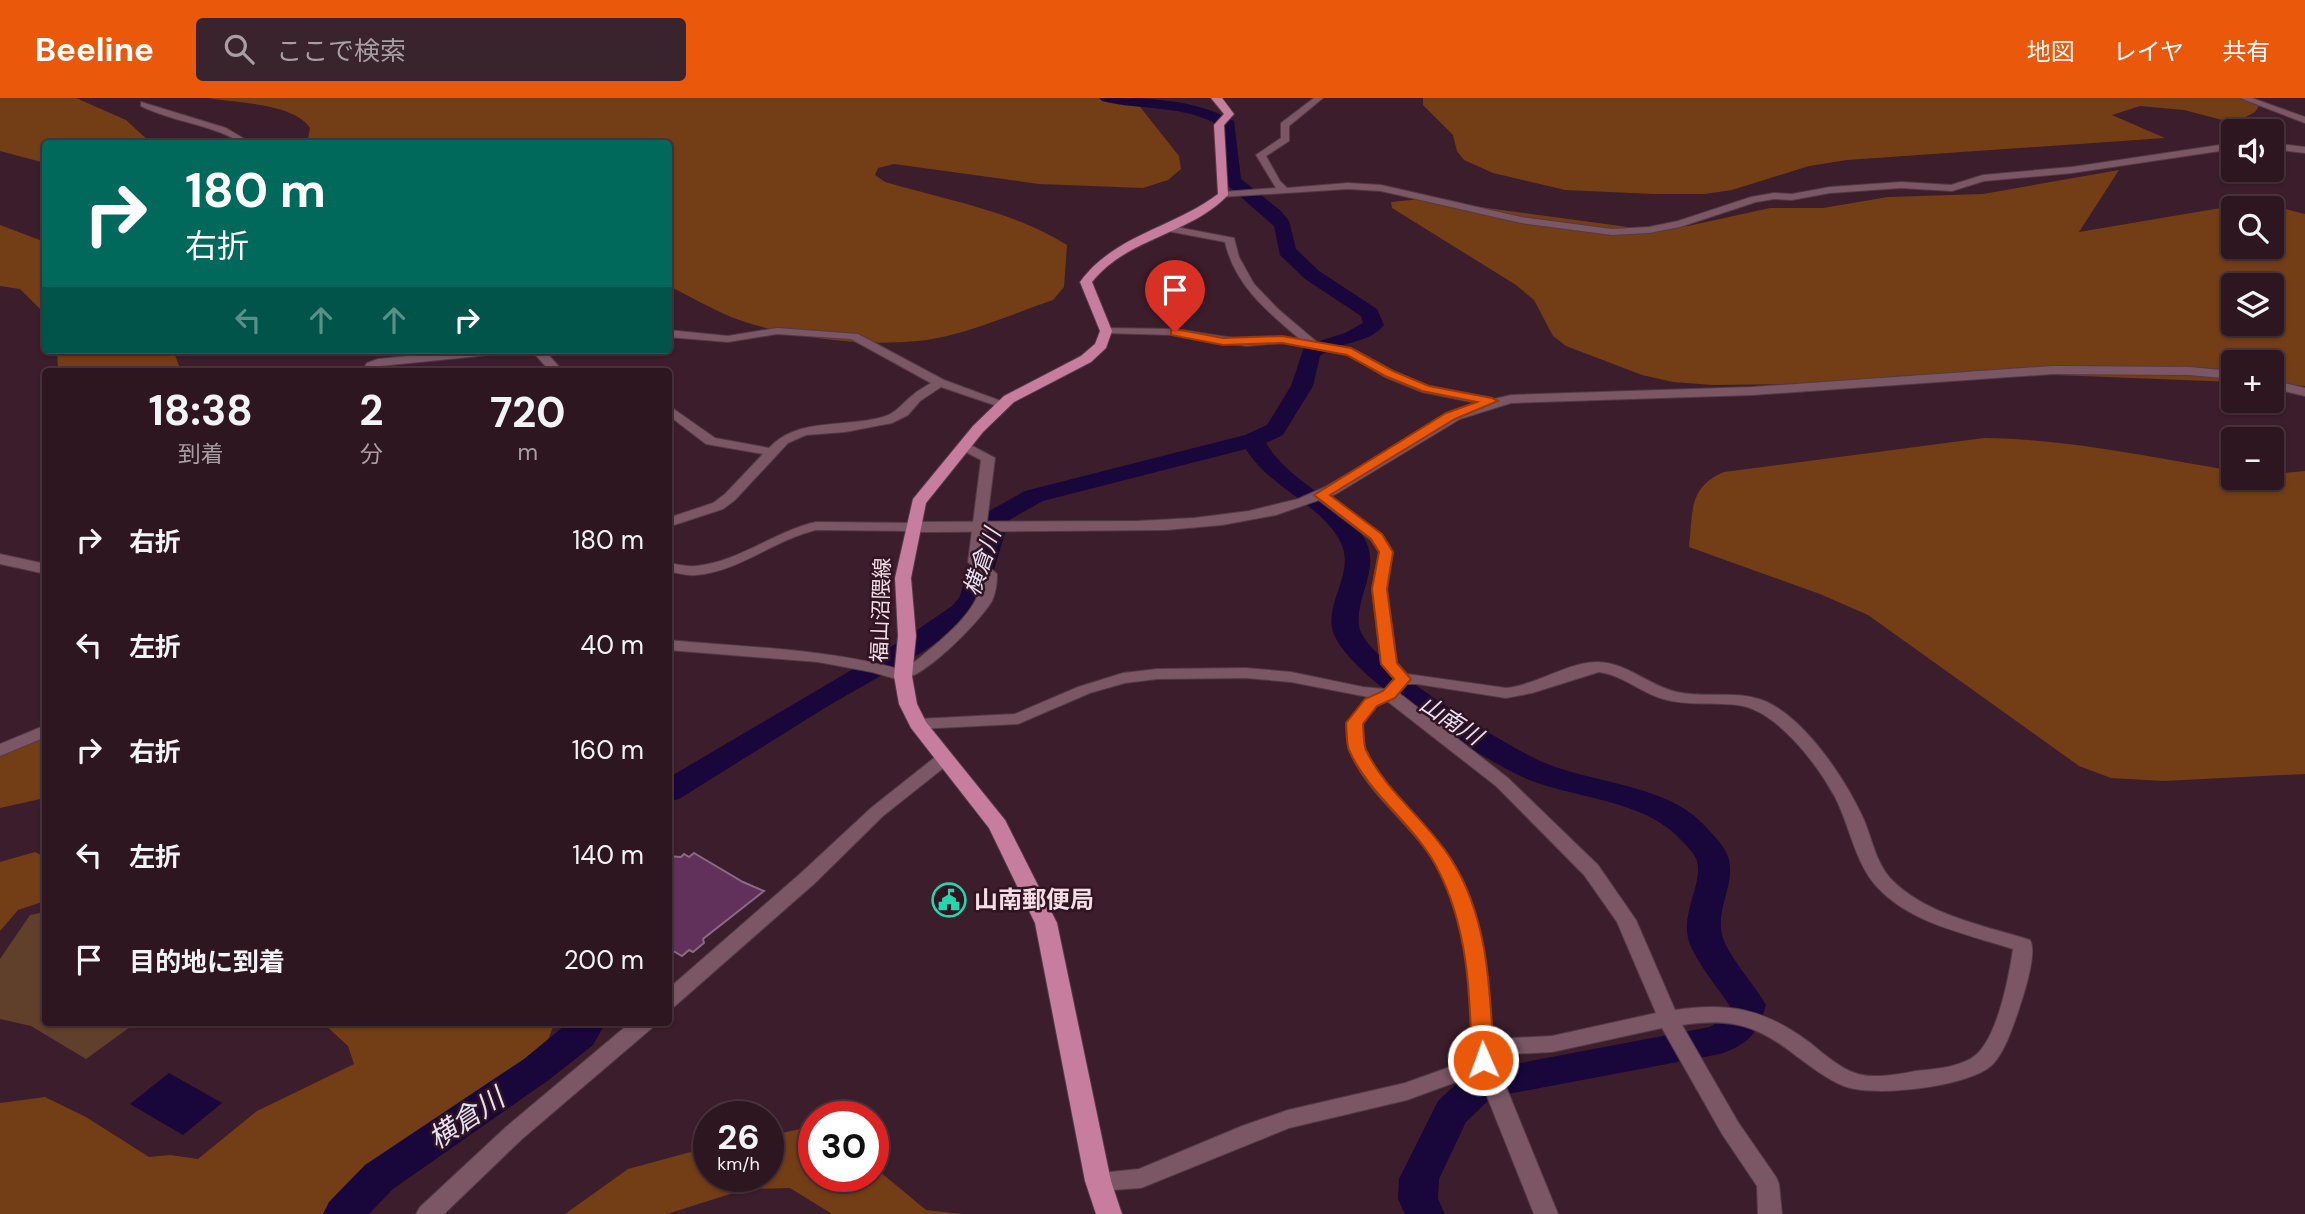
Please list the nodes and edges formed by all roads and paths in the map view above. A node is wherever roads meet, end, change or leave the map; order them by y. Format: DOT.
graph roads {
  1 [pos="1216,98"];
  2 [pos="1319,98"];
  3 [pos="2244,98"];
  4 [pos="144,104"];
  5 [pos="2305,120"];
  6 [pos="241,140"];
  7 [pos="2284,147"];
  8 [pos="2221,148"];
  9 [pos="2305,150"];
  10 [pos="1284,190"];
  11 [pos="1223,194"];
  12 [pos="1166,228"];
  13 [pos="1106,331"];
  14 [pos="672,333"];
  15 [pos="1315,346"];
  16 [pos="462,354"];
  17 [pos="541,354"];
  18 [pos="370,368"];
  19 [pos="554,368"];
  20 [pos="2221,374"];
  21 [pos="940,383"];
  22 [pos="2284,387"];
  23 [pos="2305,392"];
  24 [pos="1492,401"];
  25 [pos="1003,404"];
  26 [pos="672,412"];
  27 [pos="965,446"];
  28 [pos="772,453"];
  29 [pos="1321,495"];
  30 [pos="672,522"];
  31 [pos="913,527"];
  32 [pos="980,528"];
  33 [pos="0,559"];
  34 [pos="42,568"];
  35 [pos="672,568"];
  36 [pos="672,645"];
  37 [pos="897,669"];
  38 [pos="1396,686"];
  39 [pos="918,724"];
  40 [pos="42,732"];
  41 [pos="0,751"];
  42 [pos="945,758"];
  43 [pos="672,997"];
  44 [pos="1670,1021"];
  45 [pos="640,1026"];
  46 [pos="1484,1057"];
  47 [pos="1098,1181"];
  48 [pos="428,1214"];
  49 [pos="1109,1214"];
  50 [pos="1546,1214"];
  51 [pos="1770,1214"];
  1 -- 11 [label="main road"];
  2 -- 10 [label="street"];
  3 -- 5 [label="street"];
  4 -- 6 [label="street"];
  7 -- 9 [label="street"];
  8 -- 10 [label="street"];
  10 -- 11 [label="street"];
  11 -- 12 [label="main road"];
  12 -- 13 [label="main road"];
  12 -- 15 [label="street"];
  13 -- 15 [label="street"];
  13 -- 25 [label="main road, 福山沼隈線"];
  14 -- 21 [label="street"];
  15 -- 24 [label="street"];
  16 -- 18 [label="street"];
  17 -- 19 [label="street"];
  20 -- 24 [label="street"];
  21 -- 25 [label="street"];
  21 -- 28 [label="street"];
  22 -- 23 [label="street"];
  24 -- 29 [label="street"];
  25 -- 27 [label="main road, 福山沼隈線"];
  26 -- 28 [label="street"];
  27 -- 31 [label="main road, 福山沼隈線"];
  27 -- 32 [label="street"];
  28 -- 30 [label="street"];
  29 -- 32 [label="street"];
  29 -- 38 [label="street"];
  31 -- 32 [label="street"];
  31 -- 35 [label="street"];
  31 -- 37 [label="main road, 福山沼隈線"];
  32 -- 37 [label="street"];
  33 -- 34 [label="street"];
  36 -- 37 [label="street"];
  37 -- 39 [label="main road, 福山沼隈線"];
  38 -- 39 [label="street"];
  38 -- 44 [label="street"];
  38 -- 44 [label="street"];
  38 -- 46 [label="street"];
  39 -- 42 [label="main road, 福山沼隈線"];
  40 -- 41 [label="street"];
  42 -- 43 [label="street"];
  42 -- 47 [label="main road, 福山沼隈線"];
  44 -- 46 [label="street"];
  44 -- 51 [label="street"];
  45 -- 48 [label="street"];
  46 -- 47 [label="street"];
  46 -- 50 [label="street"];
  47 -- 49 [label="main road, 福山沼隈線"];
}
